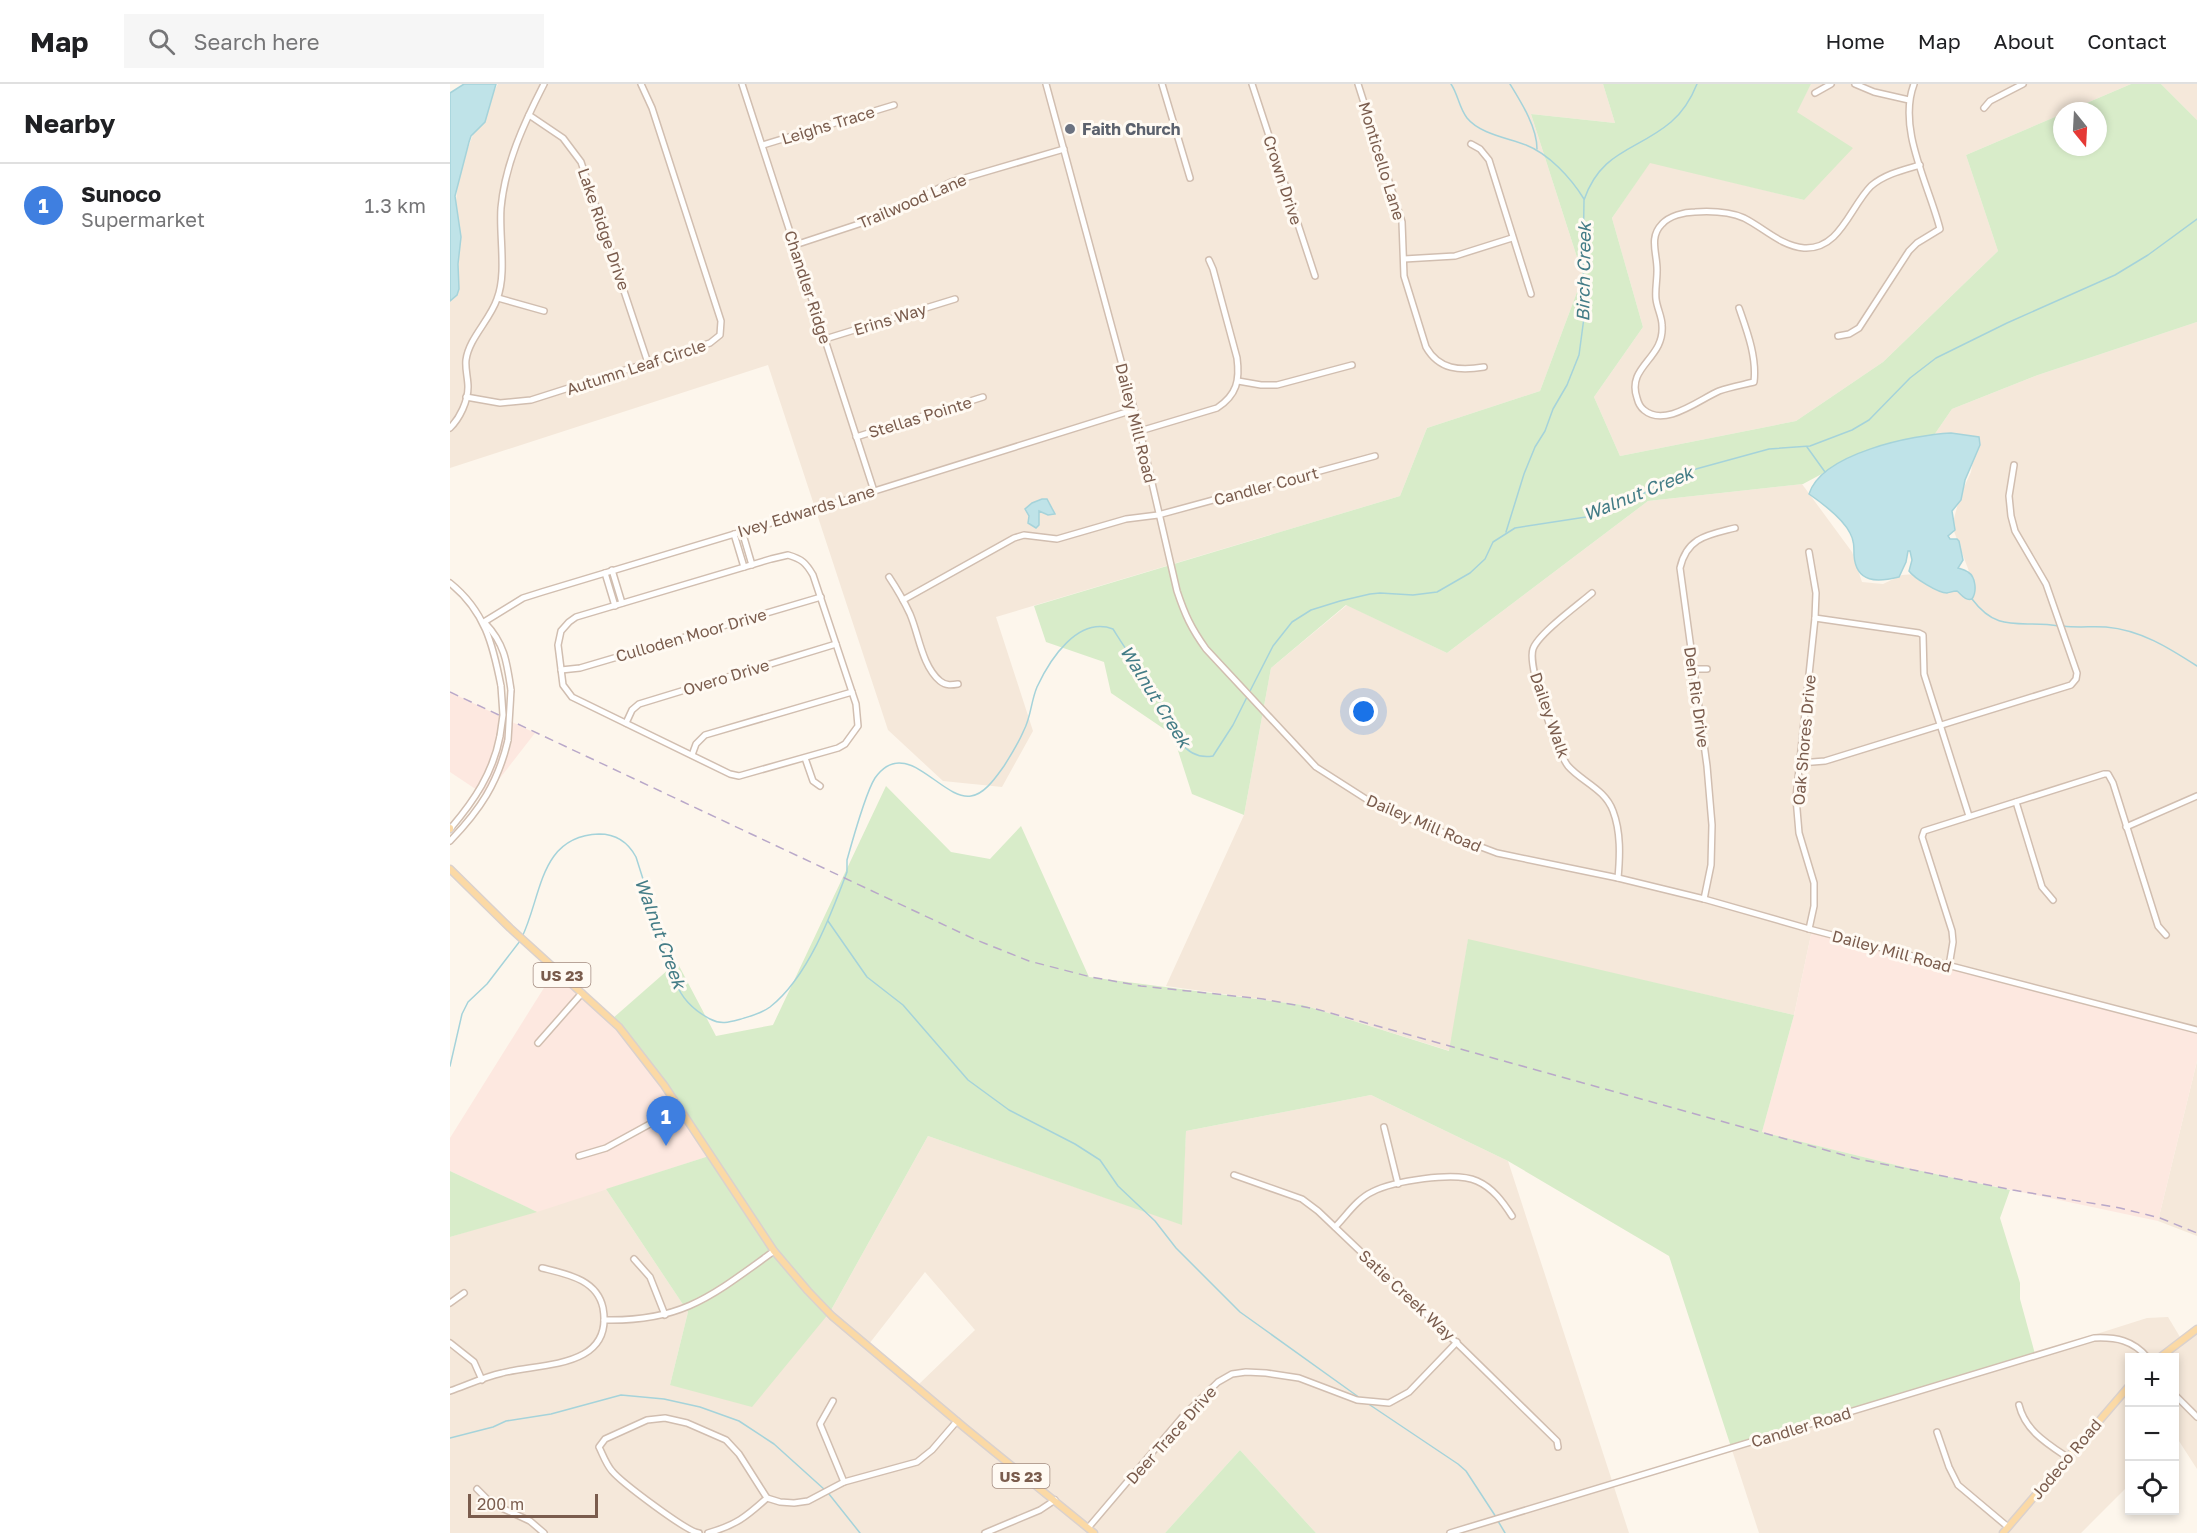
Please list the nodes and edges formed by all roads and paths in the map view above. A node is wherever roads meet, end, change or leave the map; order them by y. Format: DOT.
graph roads {
  1 [pos="544,84"];
  2 [pos="641,84"];
  3 [pos="742,84"];
  4 [pos="1046,84"];
  5 [pos="1162,84"];
  6 [pos="1252,84"];
  7 [pos="1358,84"];
  8 [pos="1832,84"];
  9 [pos="1855,84"];
  10 [pos="1914,84"];
  11 [pos="2023,84"];
  12 [pos="1815,93"];
  13 [pos="1909,100"];
  14 [pos="894,105"];
  15 [pos="1984,108"];
  16 [pos="529,115"];
  17 [pos="1471,144"];
  18 [pos="763,145"];
  19 [pos="1064,149"];
  20 [pos="1920,165"];
  21 [pos="1190,178"];
  22 [pos="1512,238"];
  23 [pos="795,245"];
  24 [pos="1404,259"];
  25 [pos="1209,260"];
  26 [pos="1315,276"];
  27 [pos="1531,294"];
  28 [pos="498,298"];
  29 [pos="955,299"];
  30 [pos="1739,308"];
  31 [pos="544,311"];
  32 [pos="1838,336"];
  33 [pos="825,339"];
  34 [pos="648,363"];
  35 [pos="1352,365"];
  36 [pos="1484,367"];
  37 [pos="1238,381"];
  38 [pos="983,397"];
  39 [pos="466,398"];
  40 [pos="1133,410"];
  41 [pos="450,428"];
  42 [pos="1140,431"];
  43 [pos="856,437"];
  44 [pos="1375,456"];
  45 [pos="2014,465"];
  46 [pos="874,490"];
  47 [pos="1158,515"];
  48 [pos="1735,528"];
  49 [pos="742,531"];
  50 [pos="734,534"];
  51 [pos="1809,552"];
  52 [pos="752,565"];
  53 [pos="744,567"];
  54 [pos="612,570"];
  55 [pos="605,573"];
  56 [pos="889,577"];
  57 [pos="450,583"];
  58 [pos="1592,593"];
  59 [pos="821,597"];
  60 [pos="903,600"];
  61 [pos="622,603"];
  62 [pos="615,606"];
  63 [pos="1815,618"];
  64 [pos="484,622"];
  65 [pos="836,644"];
  66 [pos="1694,669"];
  67 [pos="1707,669"];
  68 [pos="561,670"];
  69 [pos="958,684"];
  70 [pos="852,692"];
  71 [pos="626,723"];
  72 [pos="1939,725"];
  73 [pos="692,755"];
  74 [pos="804,758"];
  75 [pos="1800,763"];
  76 [pos="820,786"];
  77 [pos="2197,796"];
  78 [pos="2016,802"];
  79 [pos="1969,816"];
  80 [pos="2126,827"];
  81 [pos="450,828"];
  82 [pos="450,842"];
  83 [pos="450,869"];
  84 [pos="1618,878"];
  85 [pos="1704,900"];
  86 [pos="2053,900"];
  87 [pos="1809,929"];
  88 [pos="2166,935"];
  89 [pos="1949,966"];
  90 [pos="582,993"];
  91 [pos="2197,1030"];
  92 [pos="538,1043"];
  93 [pos="679,1108"];
  94 [pos="1384,1127"];
  95 [pos="579,1156"];
  96 [pos="1234,1175"];
  97 [pos="1398,1184"];
  98 [pos="1512,1216"];
  99 [pos="1335,1227"];
  100 [pos="774,1251"];
  101 [pos="634,1259"];
  102 [pos="542,1268"];
  103 [pos="464,1293"];
  104 [pos="450,1303"];
  105 [pos="665,1315"];
  106 [pos="604,1320"];
  107 [pos="2197,1329"];
  108 [pos="1457,1342"];
  109 [pos="450,1343"];
  110 [pos="2142,1353"];
  111 [pos="2166,1353"];
  112 [pos="482,1380"];
  113 [pos="450,1391"];
  114 [pos="2125,1391"];
  115 [pos="2179,1398"];
  116 [pos="832,1401"];
  117 [pos="2019,1405"];
  118 [pos="2197,1417"];
  119 [pos="957,1421"];
  120 [pos="1937,1432"];
  121 [pos="1558,1447"];
  122 [pos="2067,1457"];
  123 [pos="844,1482"];
  124 [pos="477,1489"];
  125 [pos="767,1498"];
  126 [pos="1055,1500"];
  127 [pos="1088,1528"];
  128 [pos="2005,1530"];
  129 [pos="544,1533"];
  130 [pos="699,1533"];
  131 [pos="708,1533"];
  132 [pos="985,1533"];
  133 [pos="1094,1533"];
  134 [pos="1450,1533"];
  1 -- 16 [label="street"];
  2 -- 34 [label="street, Autumn Leaf Circle"];
  3 -- 18 [label="street, Chandler Ridge"];
  4 -- 19 [label="street, Dailey Mill Road"];
  5 -- 21 [label="street"];
  6 -- 26 [label="street, Crown Drive"];
  7 -- 24 [label="street, Monticello Lane"];
  8 -- 12 [label="street"];
  9 -- 13 [label="street"];
  10 -- 13 [label="street"];
  11 -- 15 [label="street"];
  13 -- 20 [label="street"];
  14 -- 18 [label="street, Leighs Trace"];
  16 -- 28 [label="street"];
  16 -- 34 [label="street, Lake Ridge Drive"];
  17 -- 22 [label="street"];
  18 -- 23 [label="street, Chandler Ridge"];
  19 -- 23 [label="street, Trailwood Lane"];
  19 -- 40 [label="street, Dailey Mill Road"];
  20 -- 30 [label="street"];
  20 -- 32 [label="street"];
  22 -- 24 [label="street"];
  22 -- 27 [label="street"];
  23 -- 33 [label="street, Chandler Ridge"];
  24 -- 36 [label="street, Monticello Lane"];
  25 -- 37 [label="street"];
  28 -- 31 [label="street"];
  28 -- 39 [label="street"];
  29 -- 33 [label="street, Erins Way"];
  33 -- 43 [label="street, Chandler Ridge"];
  34 -- 39 [label="street, Autumn Leaf Circle"];
  35 -- 37 [label="street"];
  37 -- 42 [label="street"];
  38 -- 43 [label="street, Stellas Pointe"];
  39 -- 41 [label="street"];
  40 -- 42 [label="street, Dailey Mill Road"];
  40 -- 46 [label="street, Ivey Edwards Lane"];
  42 -- 47 [label="street, Dailey Mill Road"];
  43 -- 46 [label="street, Chandler Ridge"];
  44 -- 47 [label="street, Candler Court"];
  45 -- 72 [label="street"];
  46 -- 49 [label="street, Ivey Edwards Lane"];
  47 -- 60 [label="street, Candler Court"];
  47 -- 84 [label="street, Dailey Mill Road"];
  48 -- 66 [label="street, Den Ric Drive"];
  49 -- 50 [label="street, Ivey Edwards Lane"];
  49 -- 52 [label="street"];
  50 -- 53 [label="street"];
  50 -- 54 [label="street, Ivey Edwards Lane"];
  51 -- 63 [label="street, Oak Shores Drive"];
  52 -- 53 [label="street"];
  52 -- 59 [label="street"];
  53 -- 61 [label="street"];
  54 -- 55 [label="street, Ivey Edwards Lane"];
  54 -- 61 [label="street"];
  55 -- 62 [label="street"];
  55 -- 64 [label="street, Ivey Edwards Lane"];
  56 -- 60 [label="street"];
  57 -- 64 [label="street"];
  58 -- 84 [label="street, Dailey Walk"];
  59 -- 65 [label="street"];
  59 -- 68 [label="street, Culloden Moor Drive"];
  60 -- 69 [label="street"];
  61 -- 62 [label="street"];
  62 -- 68 [label="street"];
  63 -- 72 [label="street"];
  63 -- 75 [label="street, Oak Shores Drive"];
  64 -- 81 [label="street, bridge"];
  64 -- 82 [label="street, bridge"];
  65 -- 70 [label="street"];
  65 -- 71 [label="street, Overo Drive"];
  66 -- 67 [label="street"];
  66 -- 85 [label="street, Den Ric Drive"];
  68 -- 71 [label="street"];
  70 -- 73 [label="street"];
  70 -- 74 [label="street"];
  71 -- 73 [label="street"];
  72 -- 75 [label="street"];
  72 -- 79 [label="street"];
  73 -- 74 [label="street"];
  74 -- 76 [label="street"];
  75 -- 87 [label="street, Oak Shores Drive"];
  77 -- 80 [label="street"];
  78 -- 79 [label="street"];
  78 -- 80 [label="street"];
  78 -- 86 [label="street"];
  79 -- 89 [label="street"];
  80 -- 88 [label="street"];
  83 -- 90 [label="main road, US 23"];
  84 -- 85 [label="street, Dailey Mill Road"];
  85 -- 87 [label="street, Dailey Mill Road"];
  87 -- 89 [label="street, Dailey Mill Road"];
  89 -- 91 [label="street, Dailey Mill Road"];
  90 -- 92 [label="street"];
  90 -- 93 [label="main road, US 23"];
  93 -- 95 [label="street"];
  93 -- 100 [label="main road, US 23"];
  94 -- 97 [label="street"];
  96 -- 99 [label="street, Satie Creek Way"];
  97 -- 98 [label="street"];
  97 -- 99 [label="street"];
  99 -- 108 [label="street, Satie Creek Way"];
  100 -- 105 [label="street"];
  100 -- 119 [label="main road, US 23"];
  101 -- 105 [label="street"];
  102 -- 106 [label="street"];
  103 -- 104 [label="street"];
  105 -- 106 [label="street"];
  106 -- 112 [label="street"];
  107 -- 111 [label="main road"];
  108 -- 121 [label="street, Satie Creek Way"];
  108 -- 127 [label="street, Deer Trace Drive"];
  109 -- 112 [label="street"];
  110 -- 134 [label="street, Candler Road"];
  112 -- 113 [label="street"];
  114 -- 122 [label="main road, Jodeco Road"];
  115 -- 118 [label="street"];
  116 -- 123 [label="street"];
  117 -- 122 [label="street"];
  119 -- 123 [label="street"];
  119 -- 126 [label="main road, US 23"];
  120 -- 128 [label="street"];
  122 -- 128 [label="main road, Jodeco Road"];
  123 -- 125 [label="street"];
  124 -- 129 [label="street"];
  125 -- 130 [label="street"];
  125 -- 131 [label="street"];
  126 -- 127 [label="main road, US 23"];
  126 -- 132 [label="street"];
  127 -- 133 [label="main road, US 23"];
}
